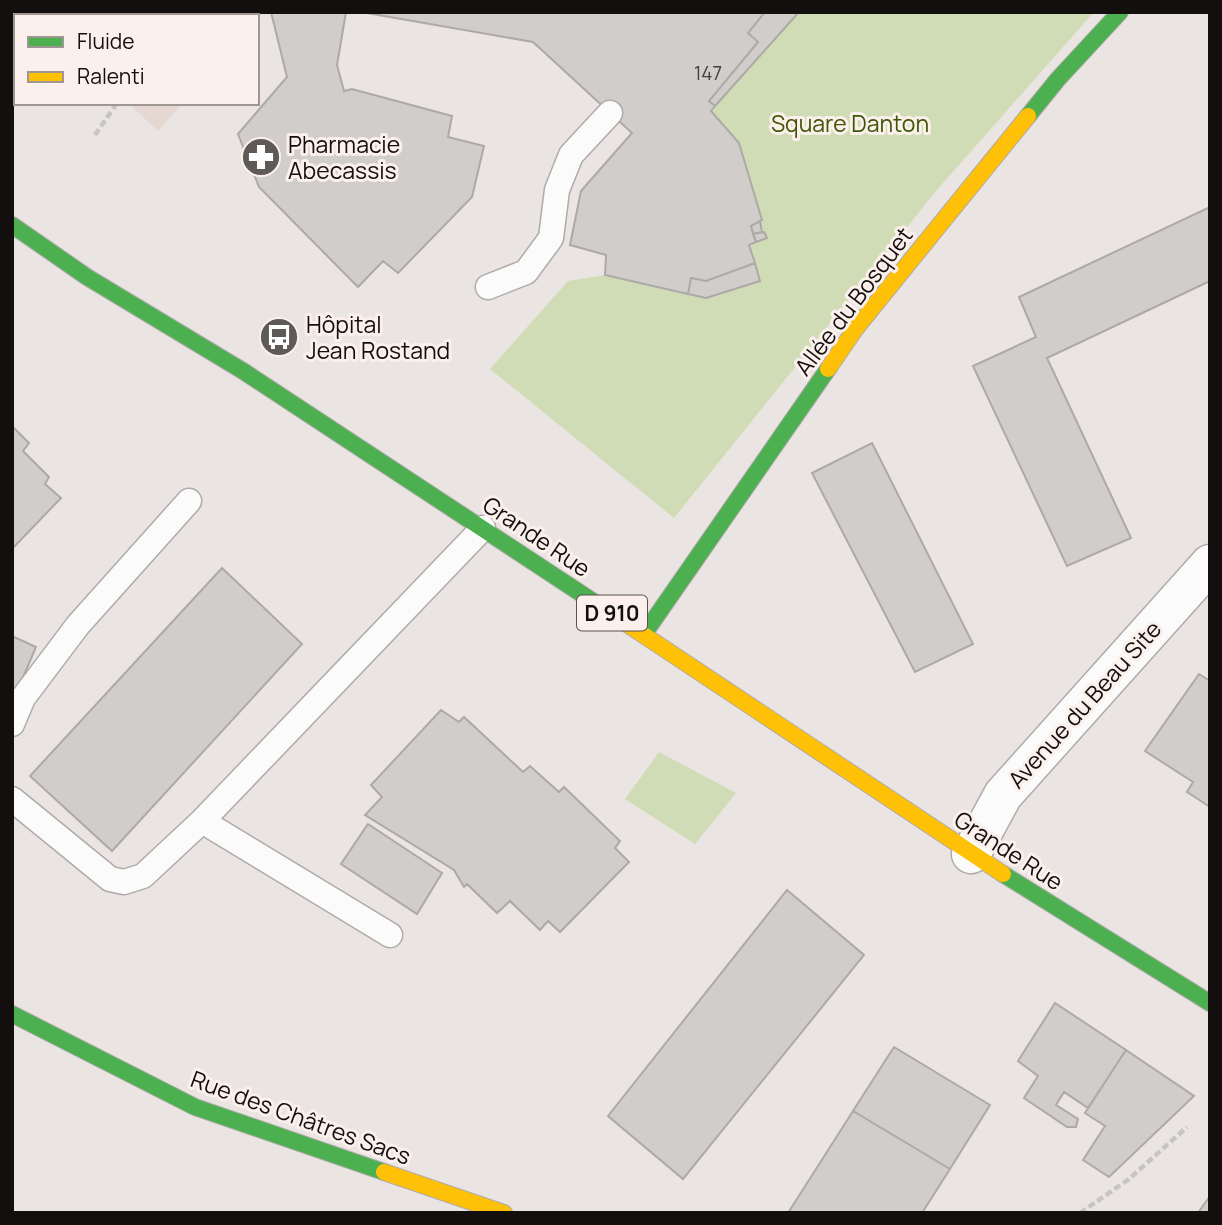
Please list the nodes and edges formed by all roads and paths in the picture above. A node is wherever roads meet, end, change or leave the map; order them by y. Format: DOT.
graph roads {
  1 [pos="1119,12"];
  2 [pos="116,105"];
  3 [pos="610,113"];
  4 [pos="95,135"];
  5 [pos="12,225"];
  6 [pos="488,287"];
  7 [pos="189,501"];
  8 [pos="483,528"];
  9 [pos="1210,564"];
  10 [pos="643,634"];
  11 [pos="12,724"];
  12 [pos="12,799"];
  13 [pos="202,821"];
  14 [pos="971,854"];
  15 [pos="390,935"];
  16 [pos="1210,1003"];
  17 [pos="12,1014"];
  18 [pos="1187,1127"];
  19 [pos="505,1213"];
  20 [pos="1080,1213"];
  1 -- 10 [label="main road, Allée du Bosquet"];
  2 -- 4 [label="path"];
  3 -- 6 [label="lane"];
  5 -- 8 [label="main road, Grande Rue / D 910"];
  7 -- 11 [label="lane"];
  8 -- 10 [label="main road, Grande Rue / D 910"];
  8 -- 13 [label="lane"];
  9 -- 14 [label="street, Avenue du Beau Site"];
  10 -- 14 [label="main road, Grande Rue / D 910"];
  12 -- 13 [label="lane"];
  13 -- 15 [label="lane"];
  14 -- 16 [label="main road, Grande Rue / D 910"];
  17 -- 19 [label="main road, Rue des Châtres Sacs"];
  18 -- 20 [label="path"];
}
